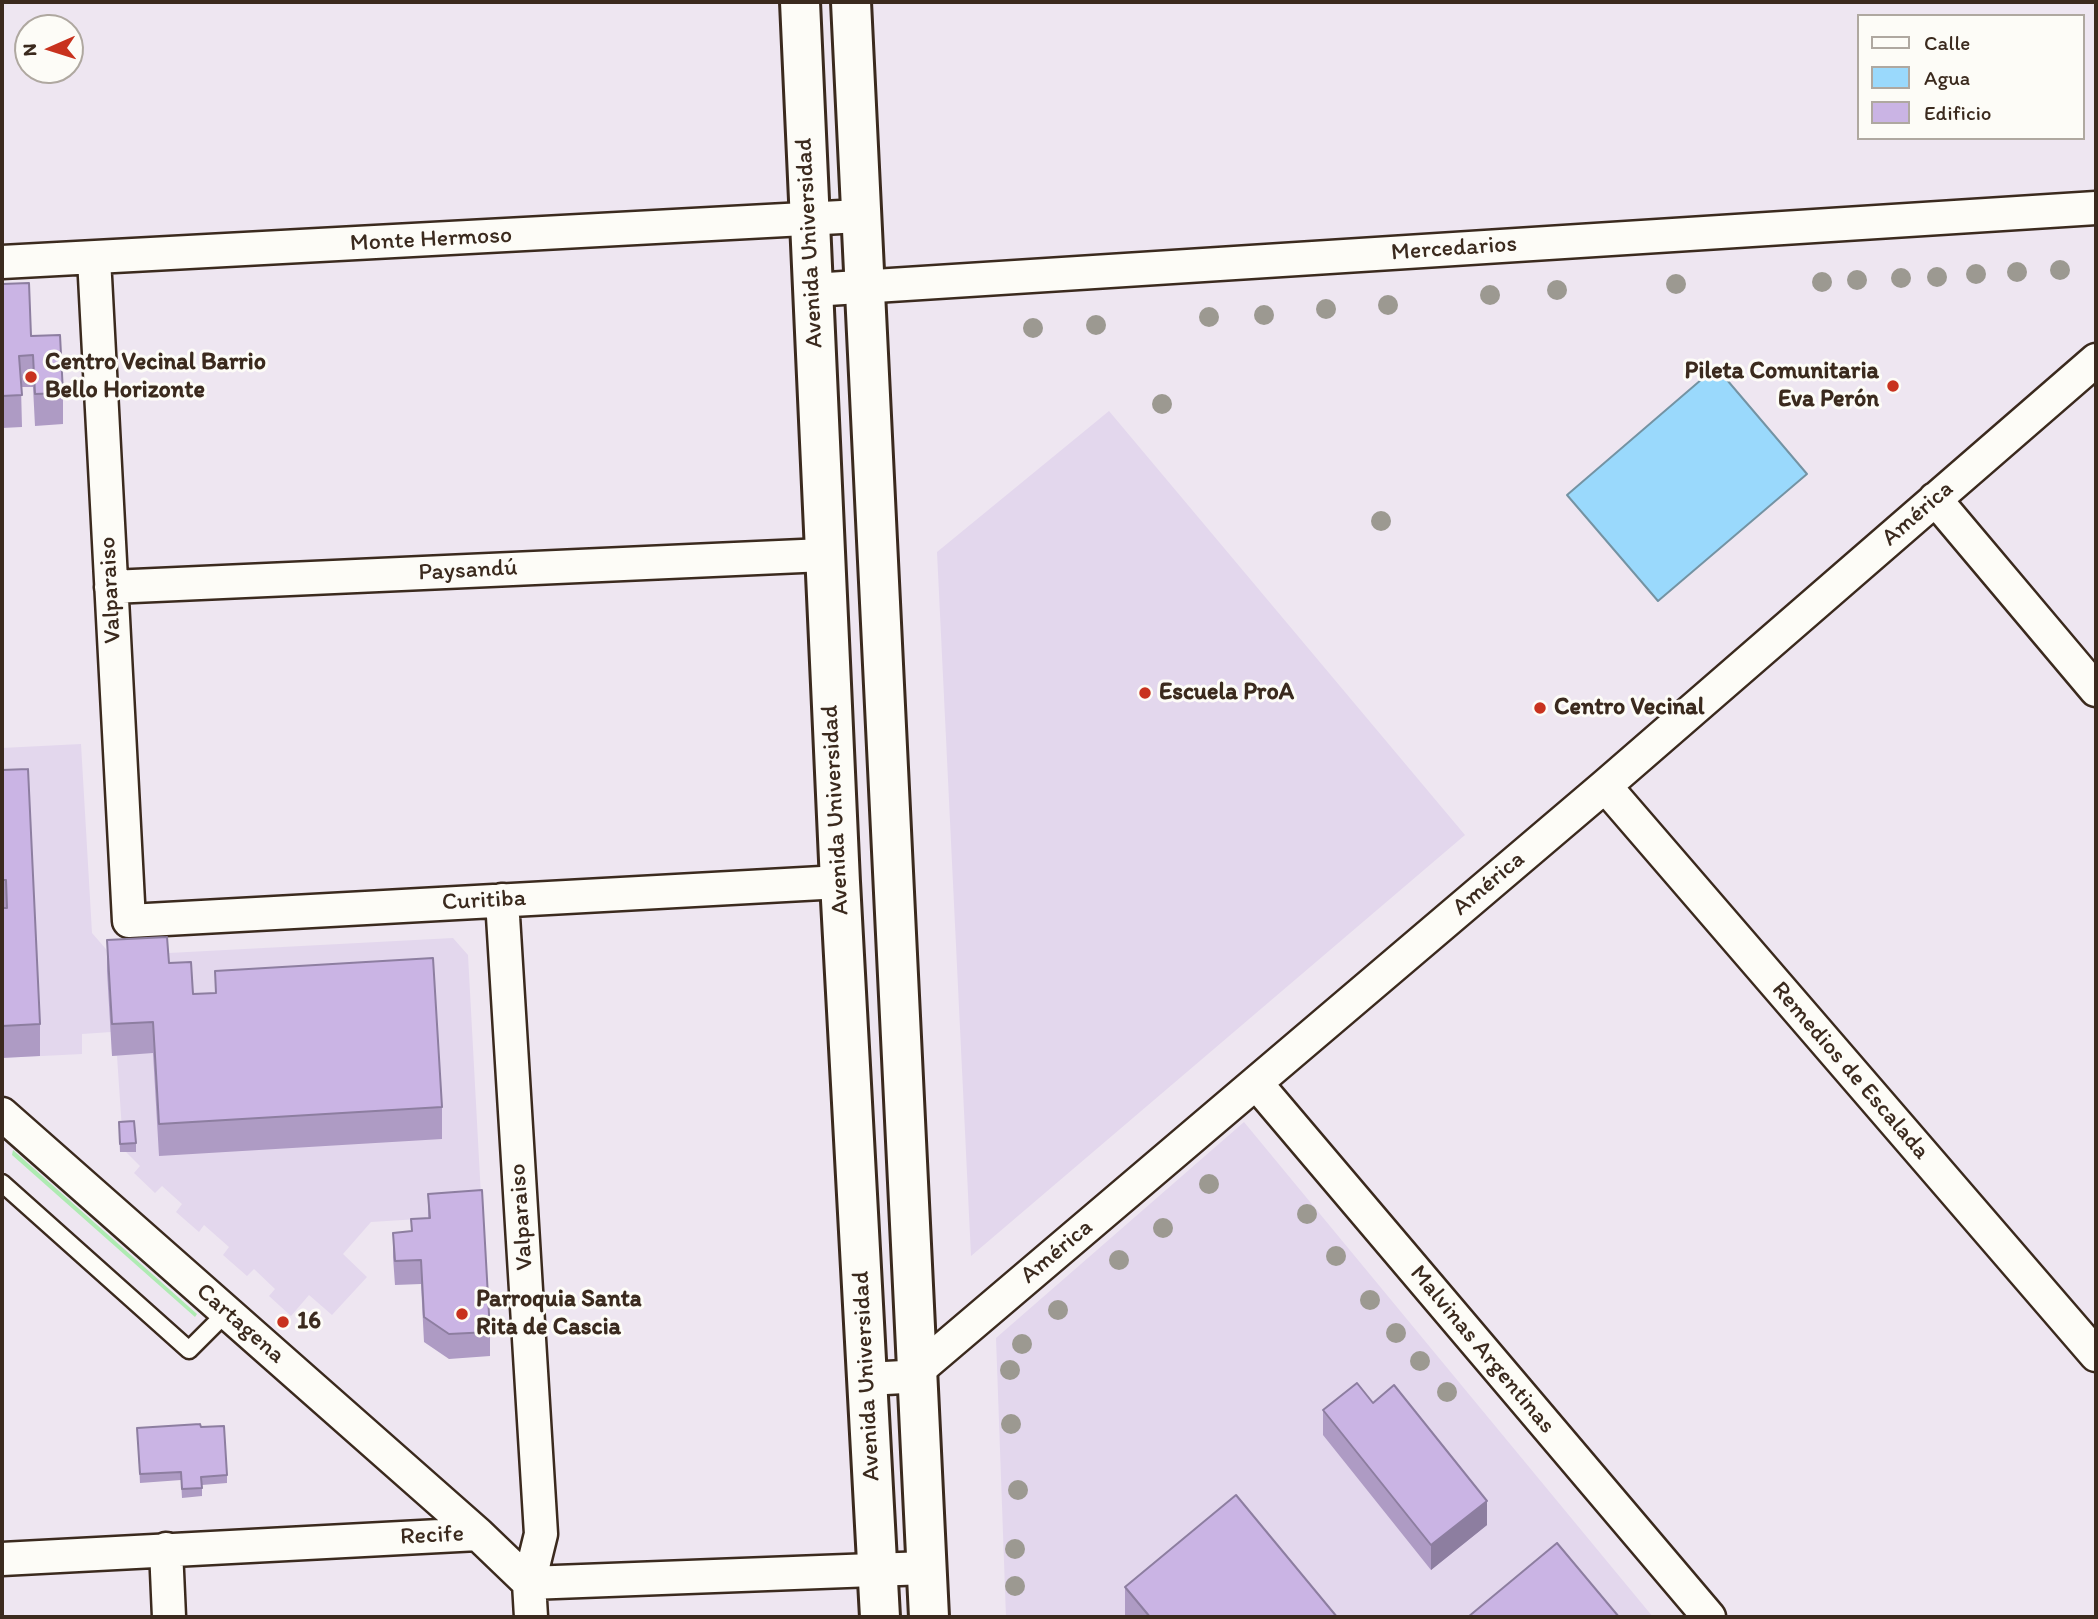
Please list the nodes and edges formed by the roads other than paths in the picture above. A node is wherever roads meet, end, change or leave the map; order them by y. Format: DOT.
graph roads {
  1 [pos="800,2"];
  2 [pos="851,2"];
  3 [pos="2096,208"];
  4 [pos="860,216"];
  5 [pos="809,220"];
  6 [pos="94,258"];
  7 [pos="2,262"];
  8 [pos="865,286"];
  9 [pos="812,290"];
  10 [pos="2096,360"];
  11 [pos="1935,499"];
  12 [pos="824,555"];
  13 [pos="111,587"];
  14 [pos="2096,690"];
  15 [pos="1605,786"];
  16 [pos="839,882"];
  17 [pos="502,900"];
  18 [pos="129,921"];
  19 [pos="1256,1083"];
  20 [pos="2,1114"];
  21 [pos="2,1183"];
  22 [pos="227,1312"];
  23 [pos="2096,1355"];
  24 [pos="917,1371"];
  25 [pos="867,1379"];
  26 [pos="478,1534"];
  27 [pos="166,1549"];
  28 [pos="2,1559"];
  29 [pos="926,1568"];
  30 [pos="877,1569"];
  31 [pos="529,1583"];
  32 [pos="169,1617"];
  33 [pos="531,1617"];
  34 [pos="880,1617"];
  35 [pos="929,1617"];
  36 [pos="1709,1617"];
  1 -- 5 [label="main road, Avenida Universidad"];
  2 -- 4 [label="main road, Avenida Universidad"];
  3 -- 8 [label="street, Mercedarios"];
  4 -- 5 [label="street, Monte Hermoso"];
  4 -- 8 [label="main road, Avenida Universidad"];
  5 -- 6 [label="street, Monte Hermoso"];
  5 -- 9 [label="main road, Avenida Universidad"];
  6 -- 7 [label="street, Monte Hermoso"];
  6 -- 13 [label="street, Valparaiso"];
  8 -- 9 [label="street, Mercedarios"];
  8 -- 24 [label="main road, Avenida Universidad"];
  9 -- 12 [label="main road, Avenida Universidad"];
  10 -- 11 [label="street, América"];
  11 -- 14 [label="street"];
  11 -- 15 [label="street, América"];
  12 -- 13 [label="street, Paysandú"];
  12 -- 16 [label="main road, Avenida Universidad"];
  13 -- 18 [label="street, Valparaiso"];
  15 -- 19 [label="street, América"];
  15 -- 23 [label="street, Remedios de Escalada"];
  16 -- 17 [label="street, Curitiba"];
  16 -- 25 [label="main road, Avenida Universidad"];
  17 -- 18 [label="street, Curitiba"];
  17 -- 31 [label="street, Valparaiso"];
  19 -- 24 [label="street, América"];
  19 -- 36 [label="street, Malvinas Argentinas"];
  20 -- 22 [label="street, Cartagena"];
  21 -- 22 [label="lane"];
  22 -- 26 [label="street, Cartagena"];
  24 -- 25 [label="street, América"];
  24 -- 29 [label="main road, Avenida Universidad"];
  25 -- 30 [label="main road, Avenida Universidad"];
  26 -- 27 [label="street, Recife"];
  26 -- 31 [label="street, Recife"];
  27 -- 28 [label="street, Recife"];
  27 -- 32 [label="street"];
  29 -- 30 [label="street"];
  29 -- 35 [label="main road, Avenida Universidad"];
  30 -- 31 [label="street"];
  30 -- 34 [label="main road, Avenida Universidad"];
  31 -- 33 [label="street, Valparaiso"];
}
